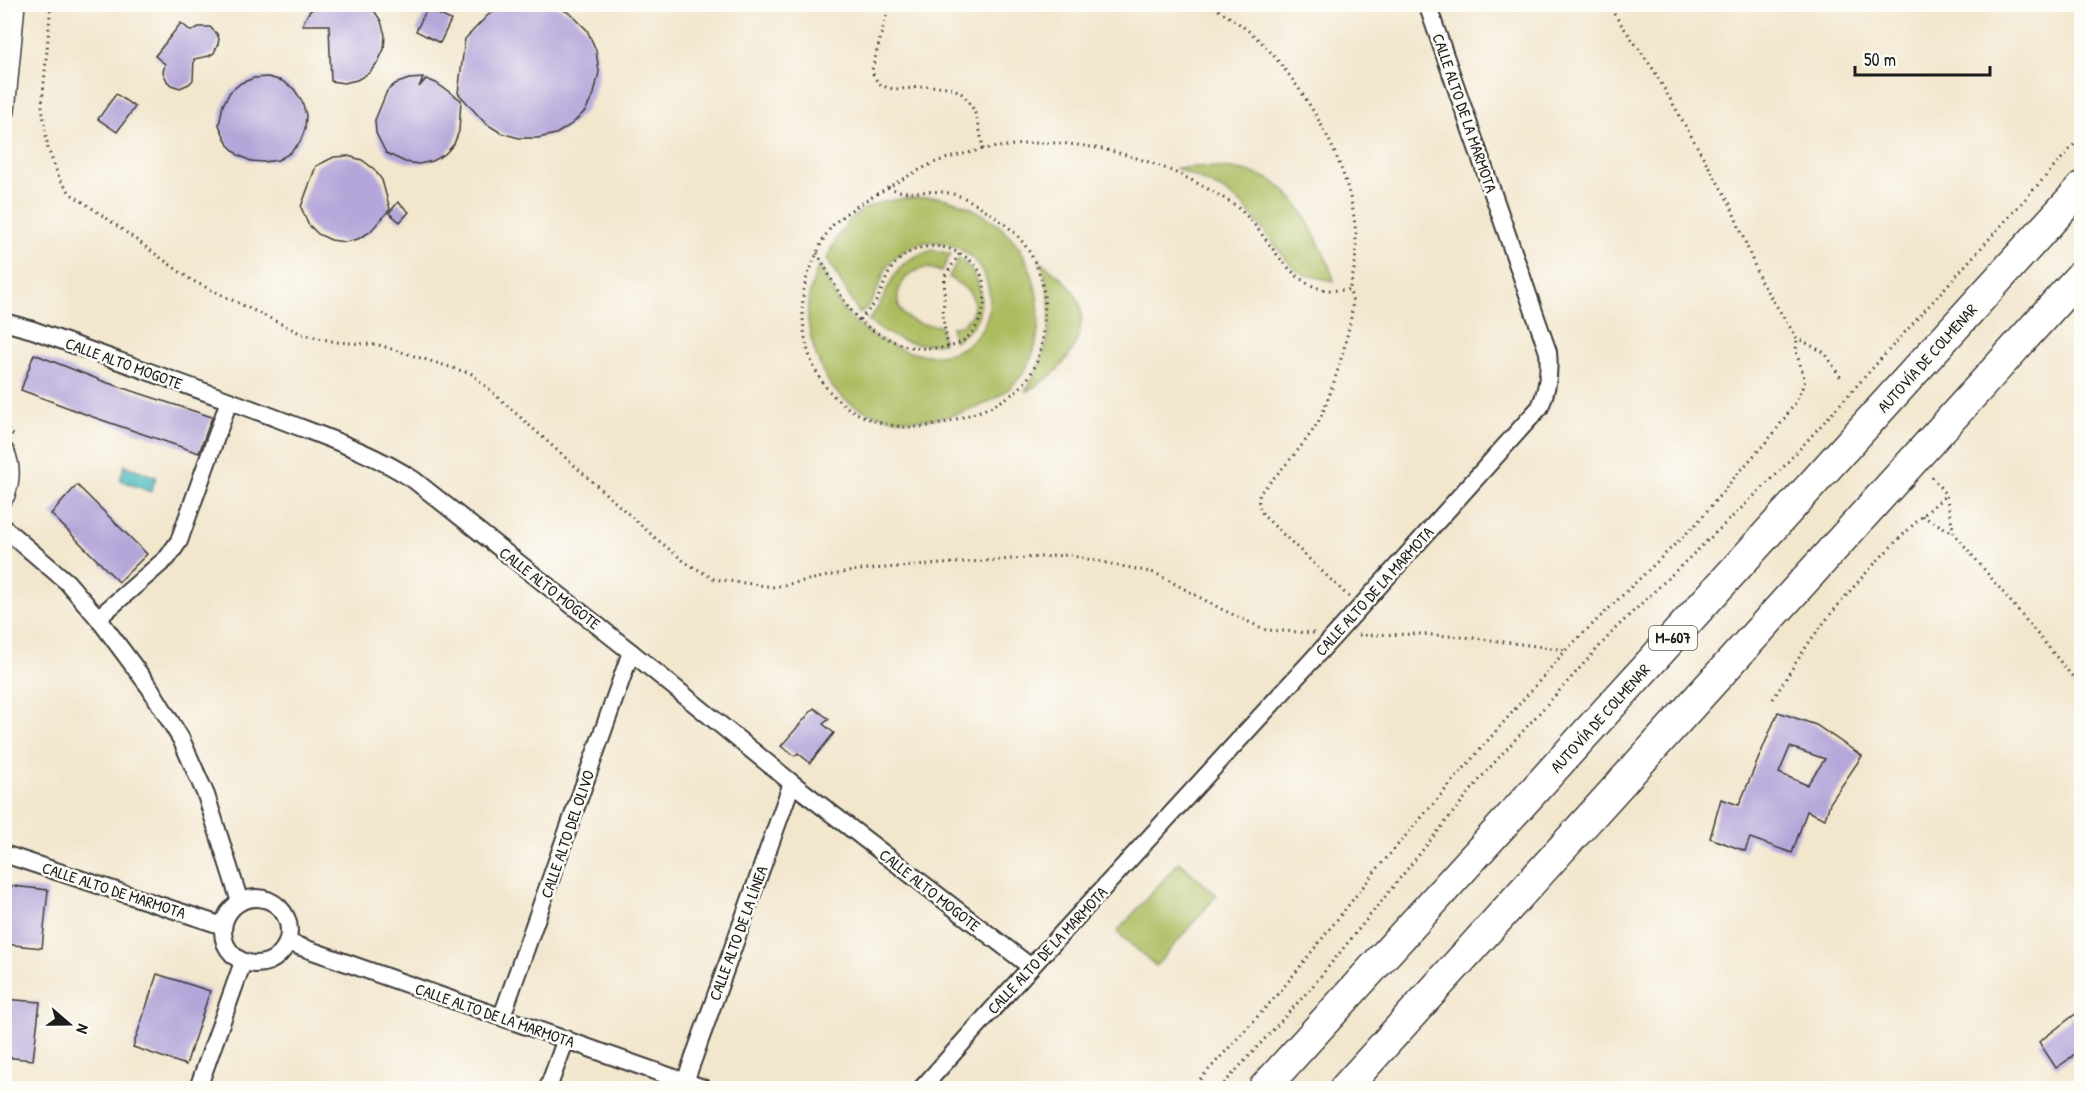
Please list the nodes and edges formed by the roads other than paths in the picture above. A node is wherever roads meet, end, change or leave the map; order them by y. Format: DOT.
graph roads {
  1 [pos="14,4"];
  2 [pos="1427,4"];
  3 [pos="4,111"];
  4 [pos="2082,188"];
  5 [pos="2082,274"];
  6 [pos="4,322"];
  7 [pos="229,401"];
  8 [pos="4,453"];
  9 [pos="4,495"];
  10 [pos="4,528"];
  11 [pos="98,618"];
  12 [pos="631,652"];
  13 [pos="792,783"];
  14 [pos="4,854"];
  15 [pos="240,902"];
  16 [pos="223,926"];
  17 [pos="287,942"];
  18 [pos="243,962"];
  19 [pos="1031,967"];
  20 [pos="502,1016"];
  21 [pos="566,1039"];
  22 [pos="685,1082"];
  23 [pos="198,1089"];
  24 [pos="548,1089"];
  25 [pos="703,1089"];
  26 [pos="922,1089"];
  27 [pos="1264,1089"];
  28 [pos="1346,1089"];
  1 -- 3 [label="street"];
  2 -- 19 [label="street, CALLE ALTO DE LA MARMOTA"];
  4 -- 27 [label="highway, AUTOVÍA DE COLMENAR / M-607"];
  5 -- 28 [label="highway"];
  6 -- 7 [label="street, CALLE ALTO MOGOTE"];
  7 -- 11 [label="street"];
  7 -- 12 [label="street, CALLE ALTO MOGOTE"];
  8 -- 9 [label="street"];
  10 -- 11 [label="street"];
  11 -- 15 [label="street"];
  12 -- 13 [label="street, CALLE ALTO MOGOTE"];
  12 -- 20 [label="street, CALLE ALTO DEL OLIVO"];
  13 -- 19 [label="street, CALLE ALTO MOGOTE"];
  13 -- 22 [label="street, CALLE ALTO DE LA LÍNEA"];
  14 -- 16 [label="street, CALLE ALTO DE MARMOTA"];
  15 -- 16 [label="street"];
  15 -- 17 [label="street"];
  16 -- 18 [label="street"];
  17 -- 18 [label="street"];
  17 -- 20 [label="street, CALLE ALTO DE LA MARMOTA"];
  18 -- 23 [label="street"];
  19 -- 26 [label="street, CALLE ALTO DE LA MARMOTA"];
  20 -- 21 [label="street, CALLE ALTO DE LA MARMOTA"];
  21 -- 22 [label="street, CALLE ALTO DE LA MARMOTA"];
  21 -- 24 [label="street"];
  22 -- 25 [label="street, CALLE ALTO DE LA MARMOTA"];
}
